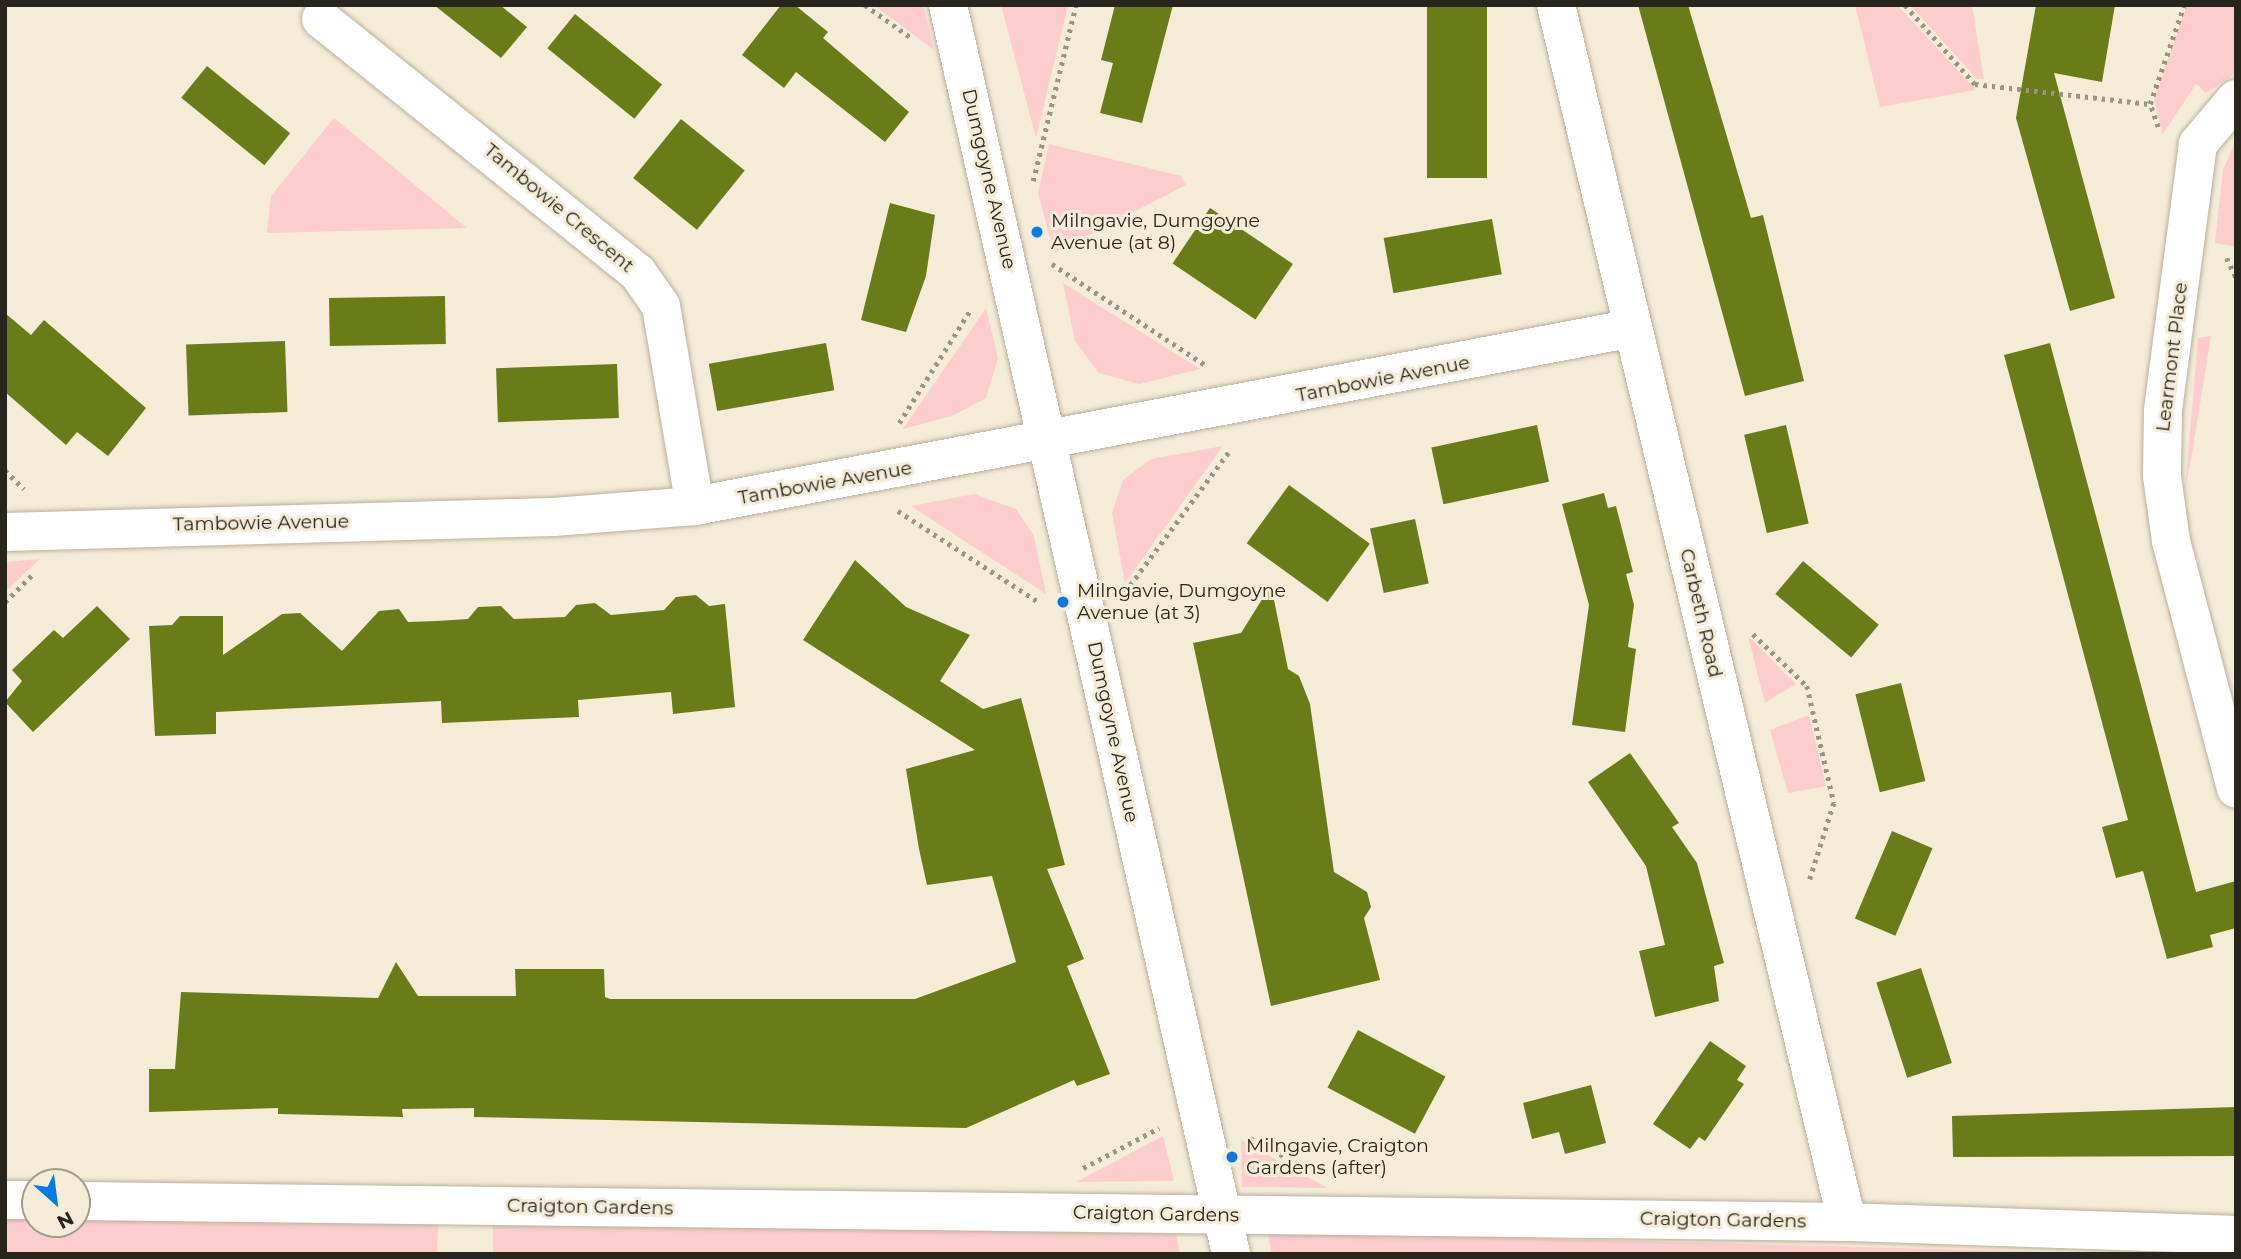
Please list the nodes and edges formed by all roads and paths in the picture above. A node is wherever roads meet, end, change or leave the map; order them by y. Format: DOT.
graph roads {
  1 [pos="948,5"];
  2 [pos="1076,5"];
  3 [pos="1556,5"];
  4 [pos="1905,5"];
  5 [pos="321,19"];
  6 [pos="2236,99"];
  7 [pos="2150,104"];
  8 [pos="1000,229"];
  9 [pos="1633,328"];
  10 [pos="1264,403"];
  11 [pos="1050,440"];
  12 [pos="858,479"];
  13 [pos="695,506"];
  14 [pos="5,532"];
  15 [pos="1749,630"];
  16 [pos="1093,637"];
  17 [pos="2236,789"];
  18 [pos="1805,895"];
  19 [pos="1196,1109"];
  20 [pos="1072,1174"];
  21 [pos="1324,1178"];
  22 [pos="91,1201"];
  23 [pos="1221,1215"];
  24 [pos="1847,1222"];
  25 [pos="2236,1235"];
  26 [pos="1231,1254"];
  1 -- 8 [label="street, Dumgoyne Avenue"];
  2 -- 8 [label="path"];
  3 -- 9 [label="street, Carbeth Road"];
  4 -- 7 [label="path"];
  5 -- 13 [label="street, Tambowie Crescent"];
  6 -- 17 [label="street, Learmont Place"];
  8 -- 10 [label="path"];
  8 -- 11 [label="street, Dumgoyne Avenue"];
  8 -- 12 [label="path"];
  9 -- 10 [label="street, Tambowie Avenue"];
  9 -- 24 [label="street, Carbeth Road"];
  10 -- 11 [label="street, Tambowie Avenue"];
  10 -- 16 [label="path"];
  11 -- 12 [label="street, Tambowie Avenue"];
  11 -- 16 [label="street, Dumgoyne Avenue"];
  12 -- 13 [label="street, Tambowie Avenue"];
  12 -- 16 [label="path"];
  13 -- 14 [label="street, Tambowie Avenue"];
  15 -- 18 [label="path"];
  16 -- 19 [label="street, Dumgoyne Avenue"];
  19 -- 20 [label="path"];
  19 -- 21 [label="path"];
  19 -- 23 [label="street, Dumgoyne Avenue"];
  22 -- 23 [label="street, Craigton Gardens"];
  23 -- 24 [label="street, Craigton Gardens"];
  23 -- 26 [label="street, Dumgoyne Avenue"];
  24 -- 25 [label="street, Craigton Gardens"];
}
